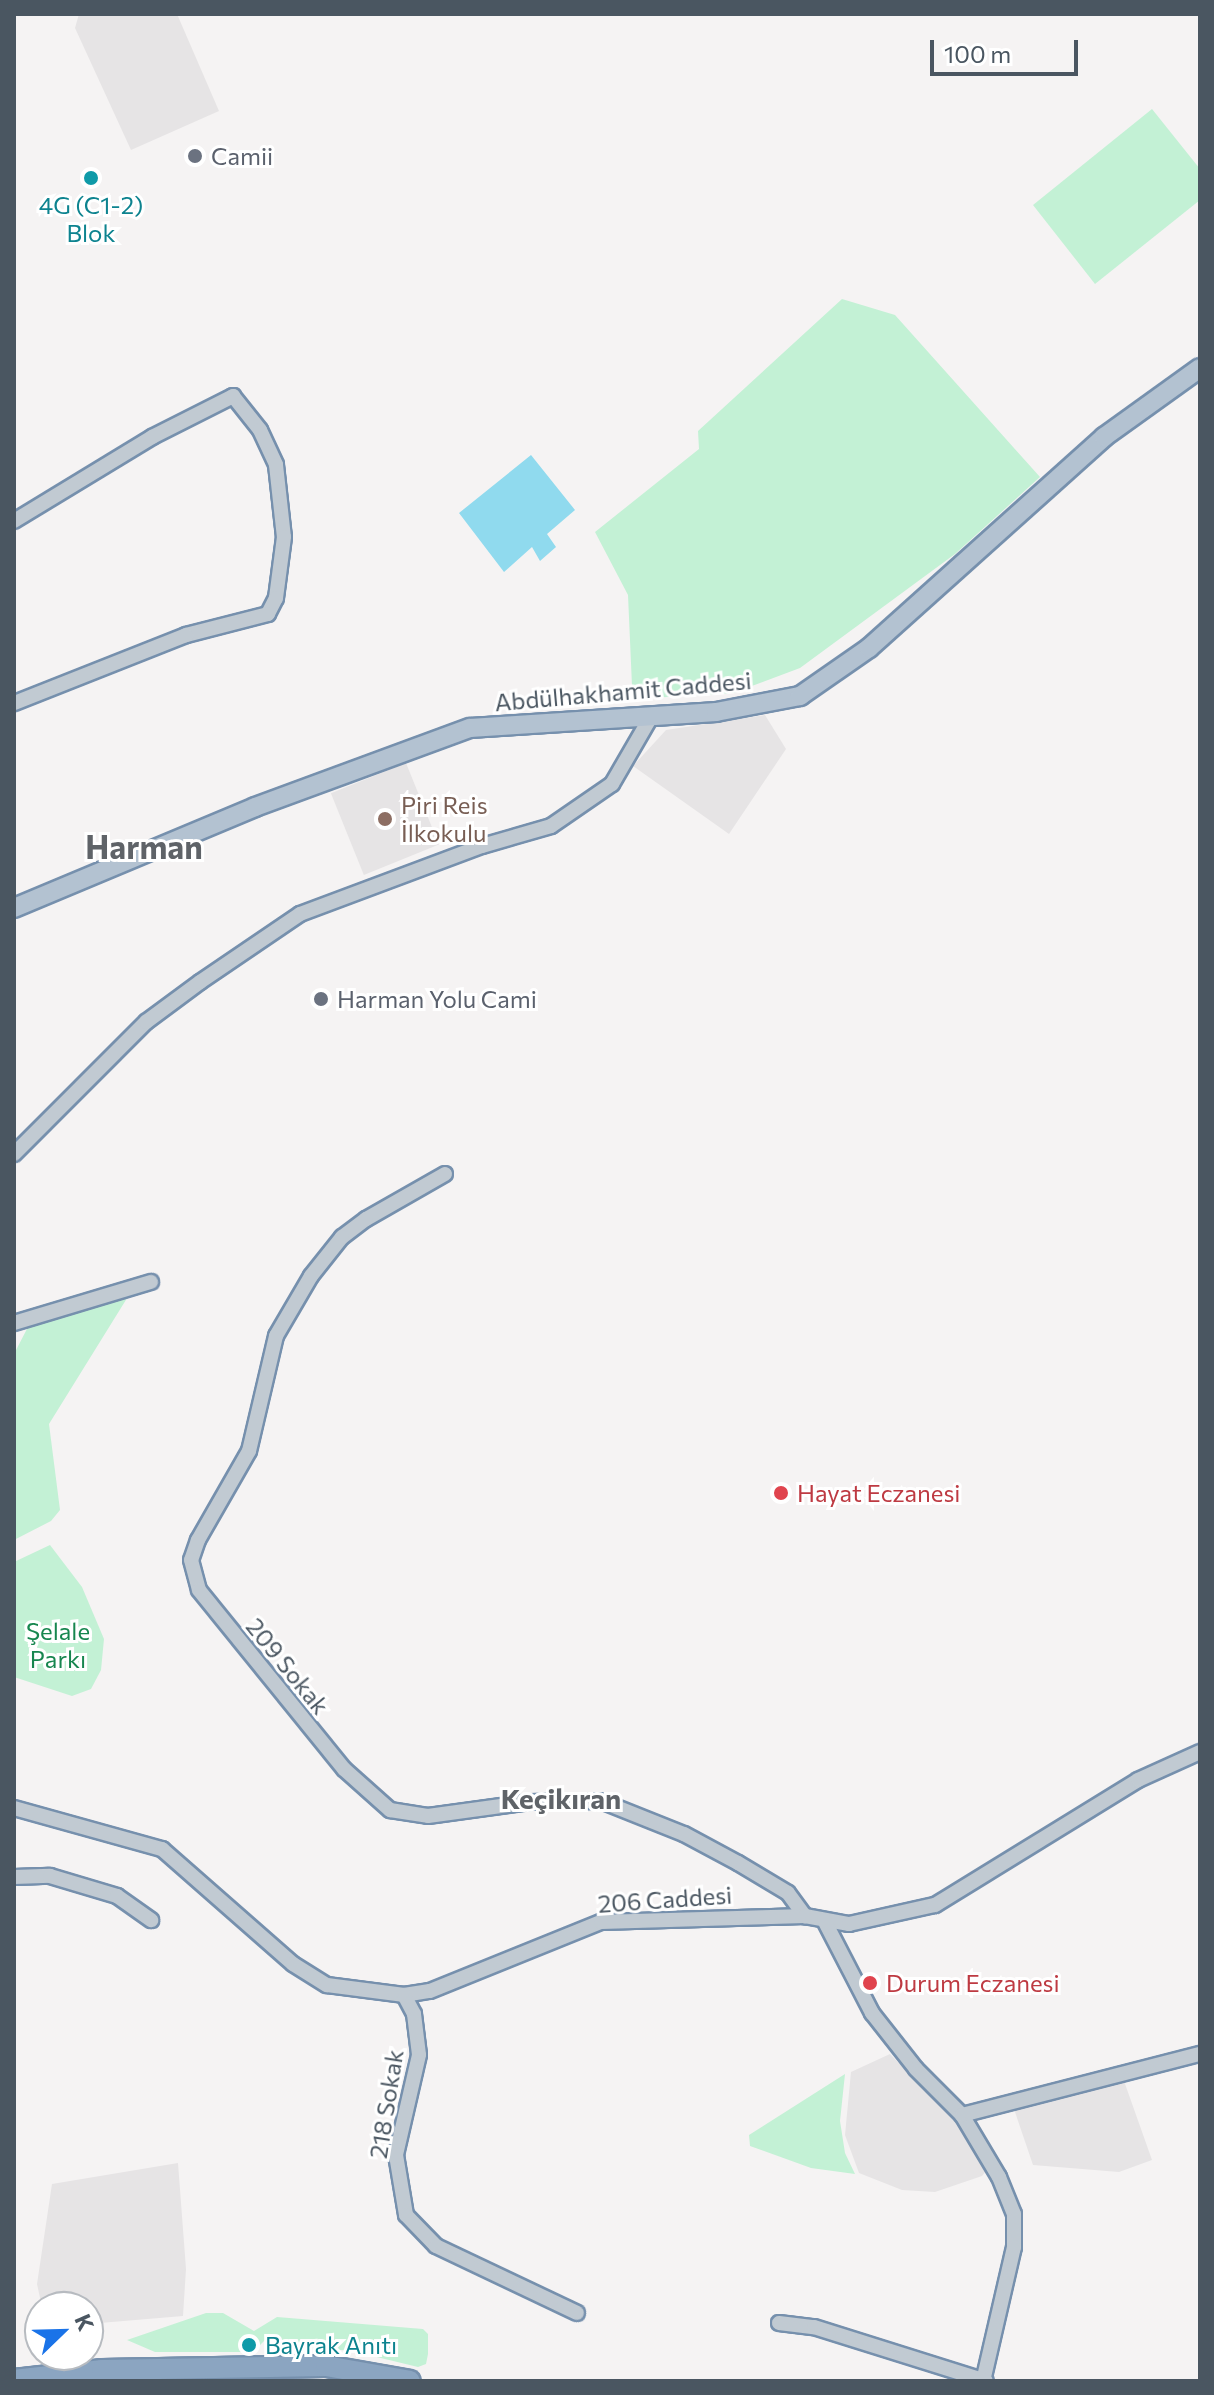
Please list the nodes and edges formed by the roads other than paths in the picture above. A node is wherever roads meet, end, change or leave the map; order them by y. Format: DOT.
graph roads {
  1 [pos="1200,368"];
  2 [pos="14,521"];
  3 [pos="14,703"];
  4 [pos="652,715"];
  5 [pos="14,908"];
  6 [pos="14,1154"];
  7 [pos="445,1174"];
  8 [pos="151,1282"];
  9 [pos="14,1323"];
  10 [pos="1200,1752"];
  11 [pos="14,1808"];
  12 [pos="14,1877"];
  13 [pos="805,1916"];
  14 [pos="151,1920"];
  15 [pos="824,1920"];
  16 [pos="404,1995"];
  17 [pos="1200,2054"];
  18 [pos="962,2115"];
  19 [pos="577,2313"];
  20 [pos="779,2323"];
  21 [pos="14,2380"];
  22 [pos="410,2381"];
  23 [pos="984,2381"];
  1 -- 4 [label="main road, Abdülhakhamit Caddesi"];
  2 -- 3 [label="street"];
  4 -- 5 [label="main road, Abdülhakhamit Caddesi"];
  4 -- 6 [label="street"];
  7 -- 13 [label="street, 209 Sokak"];
  8 -- 9 [label="street"];
  10 -- 15 [label="street, 206 Caddesi"];
  11 -- 16 [label="street, 206 Caddesi"];
  12 -- 14 [label="street"];
  13 -- 15 [label="street, 206 Caddesi"];
  13 -- 16 [label="street, 206 Caddesi"];
  15 -- 18 [label="street"];
  16 -- 19 [label="street, 218 Sokak"];
  17 -- 18 [label="street"];
  18 -- 23 [label="street"];
  20 -- 23 [label="street"];
  21 -- 22 [label="highway"];
}
